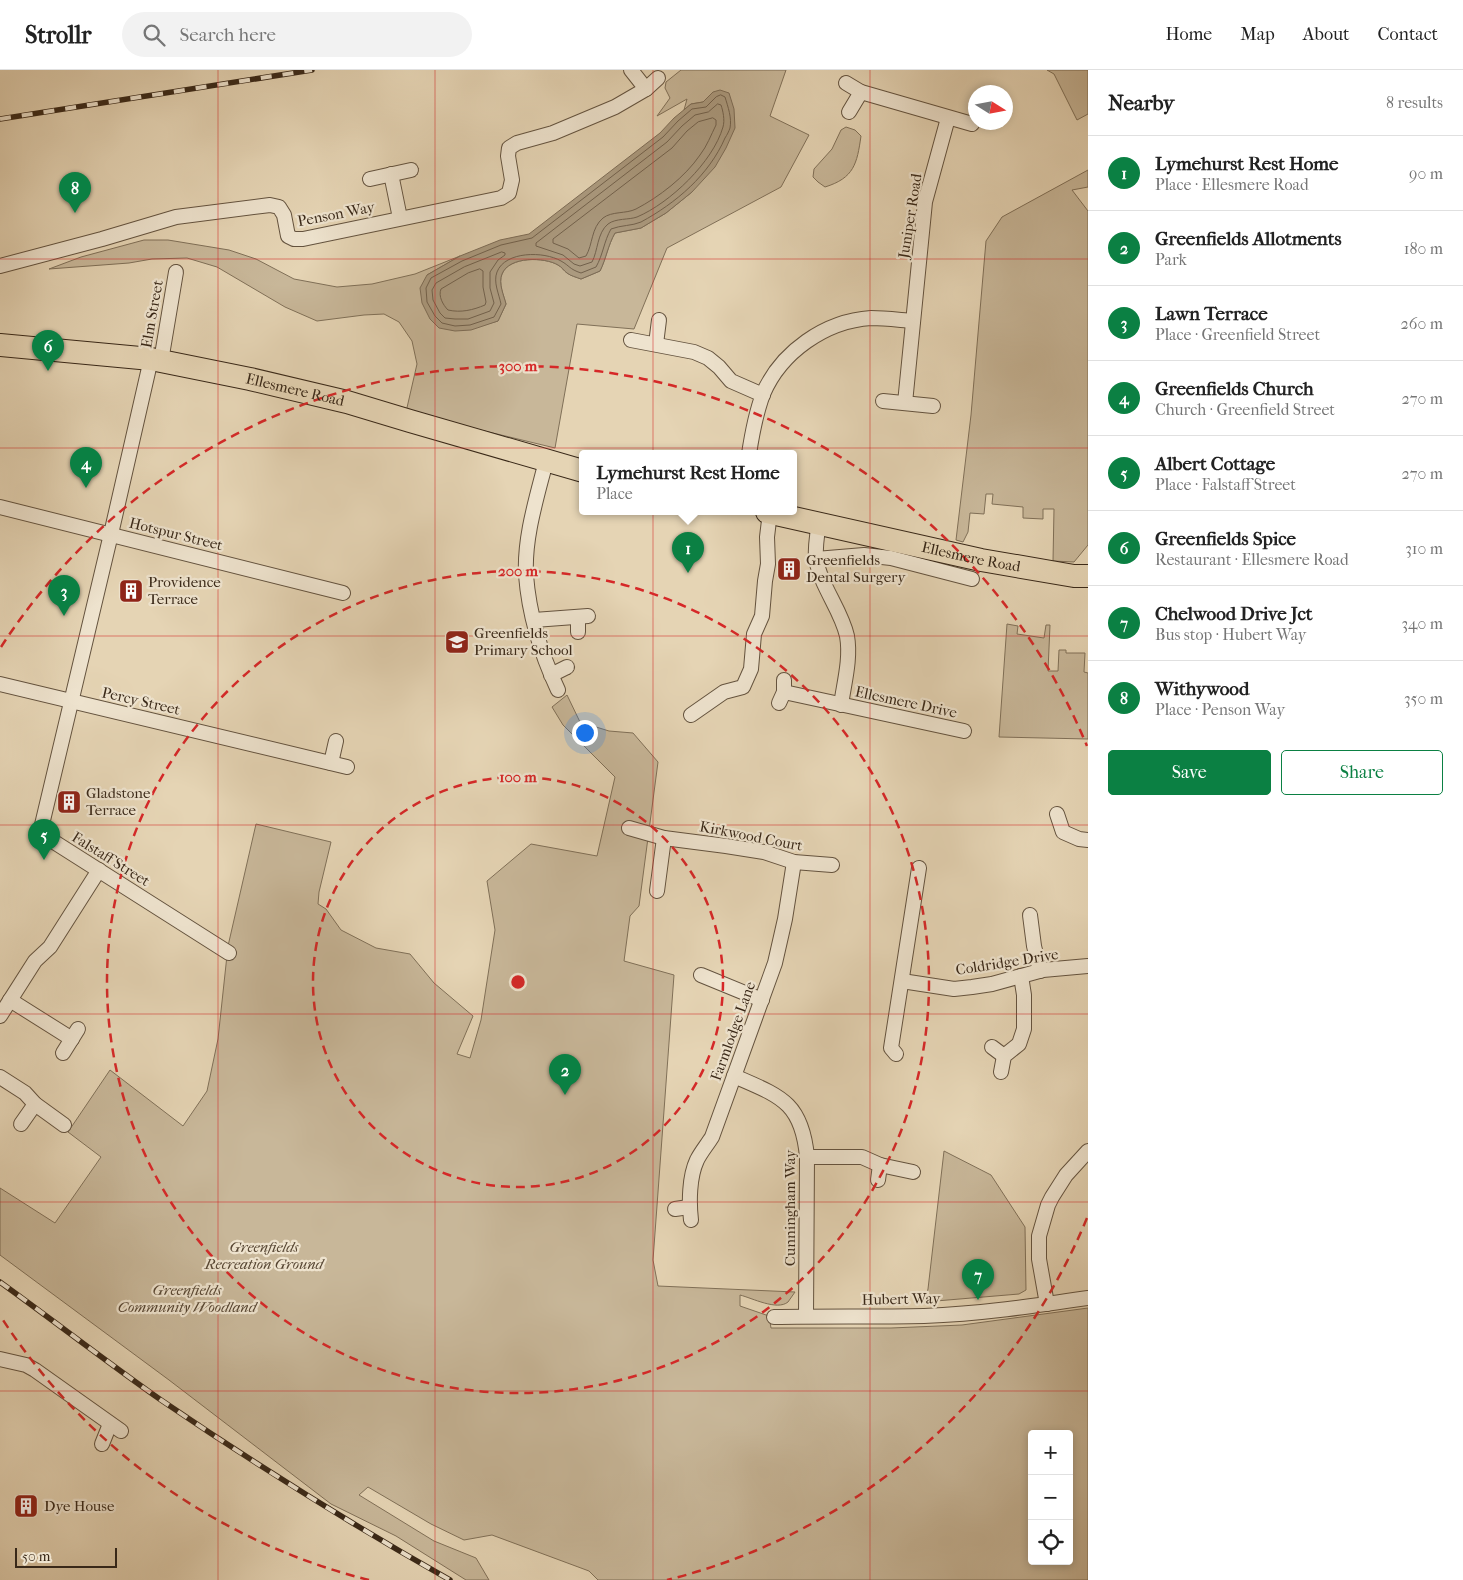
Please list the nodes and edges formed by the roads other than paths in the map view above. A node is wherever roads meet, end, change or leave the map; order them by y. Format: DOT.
graph roads {
  1 [pos="631,70"];
  2 [pos="658,78"];
  3 [pos="846,83"];
  4 [pos="646,89"];
  5 [pos="861,92"];
  6 [pos="849,112"];
  7 [pos="948,118"];
  8 [pos="968,123"];
  9 [pos="411,170"];
  10 [pos="391,174"];
  11 [pos="370,178"];
  12 [pos="400,218"];
  13 [pos="0,266"];
  14 [pos="176,272"];
  15 [pos="659,320"];
  16 [pos="914,321"];
  17 [pos="631,340"];
  18 [pos="656,344"];
  19 [pos="0,345"];
  20 [pos="156,360"];
  21 [pos="763,395"];
  22 [pos="883,401"];
  23 [pos="905,403"];
  24 [pos="933,406"];
  25 [pos="750,450"];
  26 [pos="546,461"];
  27 [pos="579,470"];
  28 [pos="0,507"];
  29 [pos="768,515"];
  30 [pos="781,515"];
  31 [pos="819,524"];
  32 [pos="111,534"];
  33 [pos="816,558"];
  34 [pos="1088,576"];
  35 [pos="972,580"];
  36 [pos="343,593"];
  37 [pos="534,620"];
  38 [pos="578,632"];
  39 [pos="567,667"];
  40 [pos="551,675"];
  41 [pos="0,684"];
  42 [pos="558,690"];
  43 [pos="782,692"];
  44 [pos="71,701"];
  45 [pos="841,705"];
  46 [pos="691,715"];
  47 [pos="964,730"];
  48 [pos="336,741"];
  49 [pos="331,763"];
  50 [pos="347,766"];
  51 [pos="1057,814"];
  52 [pos="630,828"];
  53 [pos="664,838"];
  54 [pos="1088,840"];
  55 [pos="794,862"];
  56 [pos="832,865"];
  57 [pos="919,868"];
  58 [pos="99,870"];
  59 [pos="657,891"];
  60 [pos="1030,915"];
  61 [pos="229,953"];
  62 [pos="1088,966"];
  63 [pos="1040,971"];
  64 [pos="701,976"];
  65 [pos="1021,976"];
  66 [pos="902,981"];
  67 [pos="10,1000"];
  68 [pos="762,1000"];
  69 [pos="0,1016"];
  70 [pos="992,1047"];
  71 [pos="63,1053"];
  72 [pos="896,1054"];
  73 [pos="1004,1056"];
  74 [pos="1001,1072"];
  75 [pos="734,1076"];
  76 [pos="0,1077"];
  77 [pos="35,1104"];
  78 [pos="21,1124"];
  79 [pos="64,1125"];
  80 [pos="1088,1151"];
  81 [pos="807,1157"];
  82 [pos="880,1165"];
  83 [pos="913,1172"];
  84 [pos="878,1180"];
  85 [pos="685,1212"];
  86 [pos="1088,1298"];
  87 [pos="1047,1304"];
  88 [pos="806,1316"];
  89 [pos="774,1317"];
  90 [pos="0,1359"];
  91 [pos="102,1444"];
  1 -- 4 [label="street"];
  2 -- 4 [label="street, Penson Way"];
  3 -- 5 [label="street"];
  4 -- 12 [label="street, Penson Way"];
  5 -- 6 [label="street"];
  5 -- 7 [label="street"];
  7 -- 8 [label="street"];
  7 -- 16 [label="street, Juniper Road"];
  9 -- 10 [label="street"];
  10 -- 11 [label="street"];
  10 -- 12 [label="street"];
  12 -- 13 [label="street, Penson Way"];
  14 -- 20 [label="street, Elm Street"];
  15 -- 18 [label="street"];
  16 -- 21 [label="street"];
  16 -- 23 [label="street, Juniper Road"];
  17 -- 18 [label="street"];
  18 -- 21 [label="street"];
  19 -- 20 [label="main road, Ellesmere Road"];
  20 -- 26 [label="main road, Ellesmere Road"];
  20 -- 32 [label="street, Elm Street"];
  21 -- 25 [label="street"];
  22 -- 23 [label="street"];
  23 -- 24 [label="street"];
  26 -- 27 [label="main road, Ellesmere Road"];
  26 -- 37 [label="street"];
  28 -- 32 [label="street, Hotspur Street"];
  29 -- 46 [label="street"];
  30 -- 31 [label="main road, Ellesmere Road"];
  31 -- 33 [label="street, Ellesmere Drive"];
  31 -- 34 [label="main road, Ellesmere Road"];
  32 -- 36 [label="street, Hotspur Street"];
  32 -- 44 [label="street, Elm Street"];
  33 -- 35 [label="street, Ellesmere Road"];
  33 -- 45 [label="street, Ellesmere Drive"];
  37 -- 38 [label="street"];
  37 -- 40 [label="street"];
  39 -- 40 [label="street"];
  40 -- 42 [label="street"];
  41 -- 44 [label="street, Percy Street"];
  43 -- 45 [label="street, Ellesmere Drive"];
  44 -- 49 [label="street, Percy Street"];
  44 -- 58 [label="street, Falstaff Street"];
  45 -- 47 [label="street, Ellesmere Drive"];
  48 -- 49 [label="street"];
  49 -- 50 [label="street, Percy Street"];
  51 -- 54 [label="street"];
  52 -- 53 [label="street, Kirkwood Court"];
  53 -- 55 [label="street, Kirkwood Court"];
  53 -- 59 [label="street"];
  55 -- 56 [label="street, Kirkwood Court"];
  55 -- 68 [label="street, Farmlodge Lane"];
  57 -- 66 [label="street"];
  58 -- 61 [label="street, Falstaff Street"];
  58 -- 67 [label="street"];
  60 -- 63 [label="street"];
  62 -- 63 [label="street, Coldridge Drive"];
  63 -- 65 [label="street, Coldridge Drive"];
  64 -- 68 [label="street"];
  65 -- 66 [label="street, Coldridge Drive"];
  65 -- 73 [label="street"];
  66 -- 72 [label="street"];
  67 -- 69 [label="street"];
  67 -- 71 [label="street"];
  68 -- 75 [label="street, Farmlodge Lane"];
  70 -- 73 [label="street"];
  73 -- 74 [label="street"];
  75 -- 81 [label="street, Cunningham Way"];
  75 -- 85 [label="street, Farmlodge Lane"];
  76 -- 77 [label="street"];
  77 -- 78 [label="street"];
  77 -- 79 [label="street"];
  80 -- 87 [label="street"];
  81 -- 82 [label="street"];
  81 -- 88 [label="street, Cunningham Way"];
  82 -- 83 [label="street"];
  82 -- 84 [label="street"];
  86 -- 87 [label="street, Hubert Way"];
  87 -- 88 [label="street, Hubert Way"];
  88 -- 89 [label="street, Hubert Way"];
  90 -- 91 [label="street"];
}
